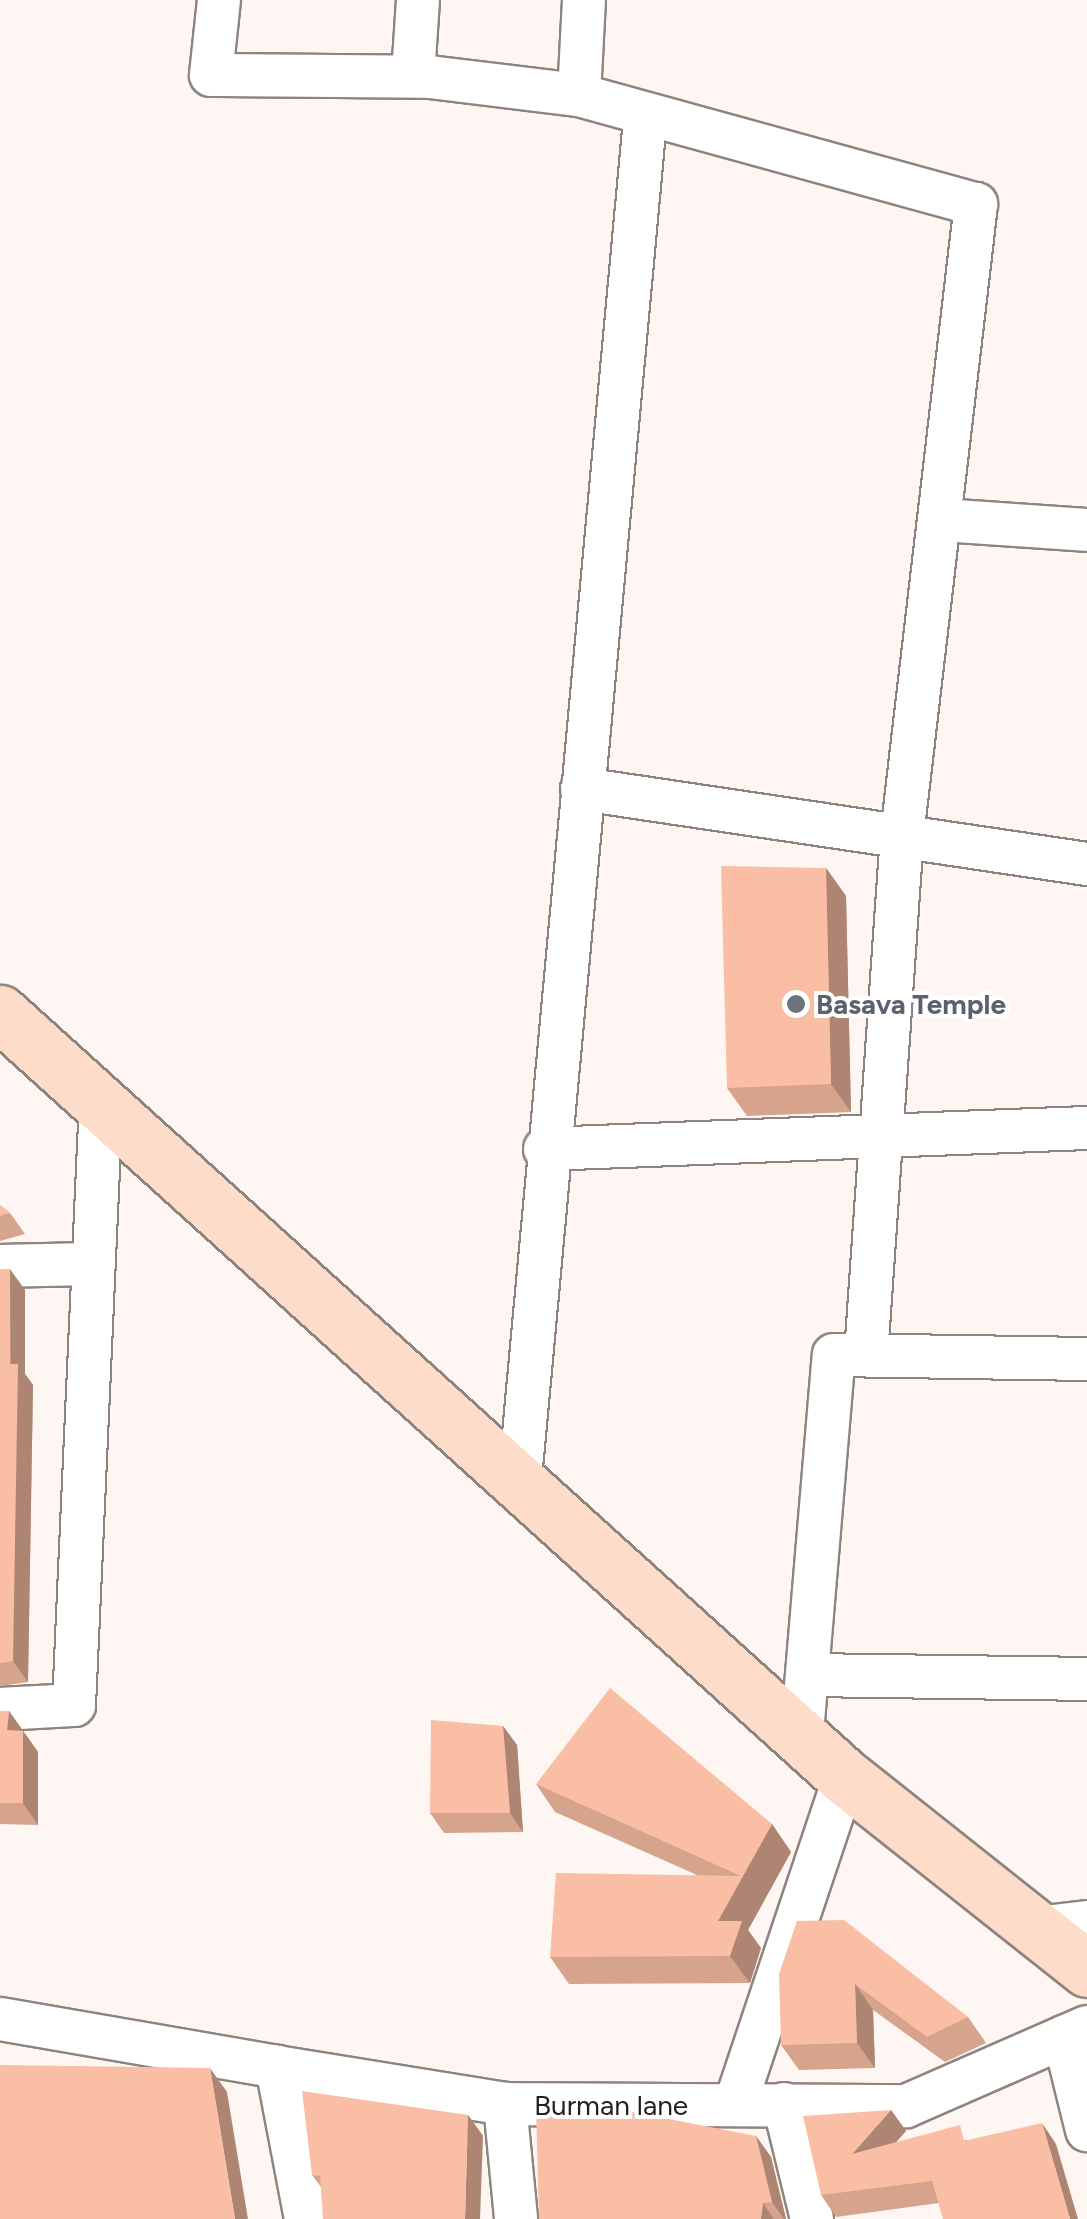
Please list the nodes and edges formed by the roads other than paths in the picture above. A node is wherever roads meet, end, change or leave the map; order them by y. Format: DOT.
graph roads {
  1 [pos="219,0"];
  2 [pos="418,0"];
  3 [pos="584,0"];
  4 [pos="431,77"];
  5 [pos="579,95"];
  6 [pos="645,120"];
  7 [pos="940,520"];
  8 [pos="1087,530"];
  9 [pos="582,789"];
  10 [pos="902,835"];
  11 [pos="1087,864"];
  12 [pos="0,1013"];
  13 [pos="101,1101"];
  14 [pos="1087,1128"];
  15 [pos="880,1136"];
  16 [pos="545,1148"];
  17 [pos="91,1264"];
  18 [pos="0,1266"];
  19 [pos="866,1355"];
  20 [pos="1087,1359"];
  21 [pos="520,1478"];
  22 [pos="807,1675"];
  23 [pos="1087,1680"];
  24 [pos="0,1709"];
  25 [pos="802,1733"];
  26 [pos="846,1777"];
  27 [pos="1061,1925"];
  28 [pos="1087,1969"];
  29 [pos="0,2019"];
  30 [pos="1075,2032"];
  31 [pos="277,2066"];
  32 [pos="505,2104"];
  33 [pos="784,2104"];
  34 [pos="734,2106"];
  35 [pos="1087,2130"];
  36 [pos="306,2219"];
  37 [pos="516,2219"];
  38 [pos="812,2219"];
  1 -- 4 [label="street"];
  2 -- 4 [label="street"];
  3 -- 5 [label="street"];
  4 -- 5 [label="street"];
  5 -- 6 [label="street"];
  6 -- 7 [label="street"];
  6 -- 9 [label="street"];
  7 -- 8 [label="street"];
  7 -- 10 [label="street"];
  9 -- 10 [label="street"];
  9 -- 16 [label="street"];
  10 -- 11 [label="street"];
  10 -- 15 [label="street"];
  12 -- 13 [label="main road"];
  13 -- 17 [label="street"];
  13 -- 21 [label="main road"];
  14 -- 15 [label="street"];
  15 -- 16 [label="street"];
  15 -- 19 [label="street"];
  16 -- 21 [label="street"];
  17 -- 18 [label="street"];
  17 -- 24 [label="street"];
  19 -- 20 [label="street"];
  19 -- 22 [label="street"];
  21 -- 25 [label="main road"];
  22 -- 23 [label="street"];
  22 -- 25 [label="street"];
  25 -- 26 [label="main road"];
  26 -- 27 [label="main road"];
  26 -- 34 [label="street"];
  27 -- 28 [label="main road"];
  29 -- 31 [label="street, Burman lane"];
  30 -- 33 [label="street, Burman lane"];
  30 -- 35 [label="street"];
  31 -- 32 [label="street, Burman lane"];
  31 -- 36 [label="street"];
  32 -- 34 [label="street, Burman lane"];
  32 -- 37 [label="street"];
  33 -- 34 [label="street, Burman lane"];
  33 -- 38 [label="street"];
}
